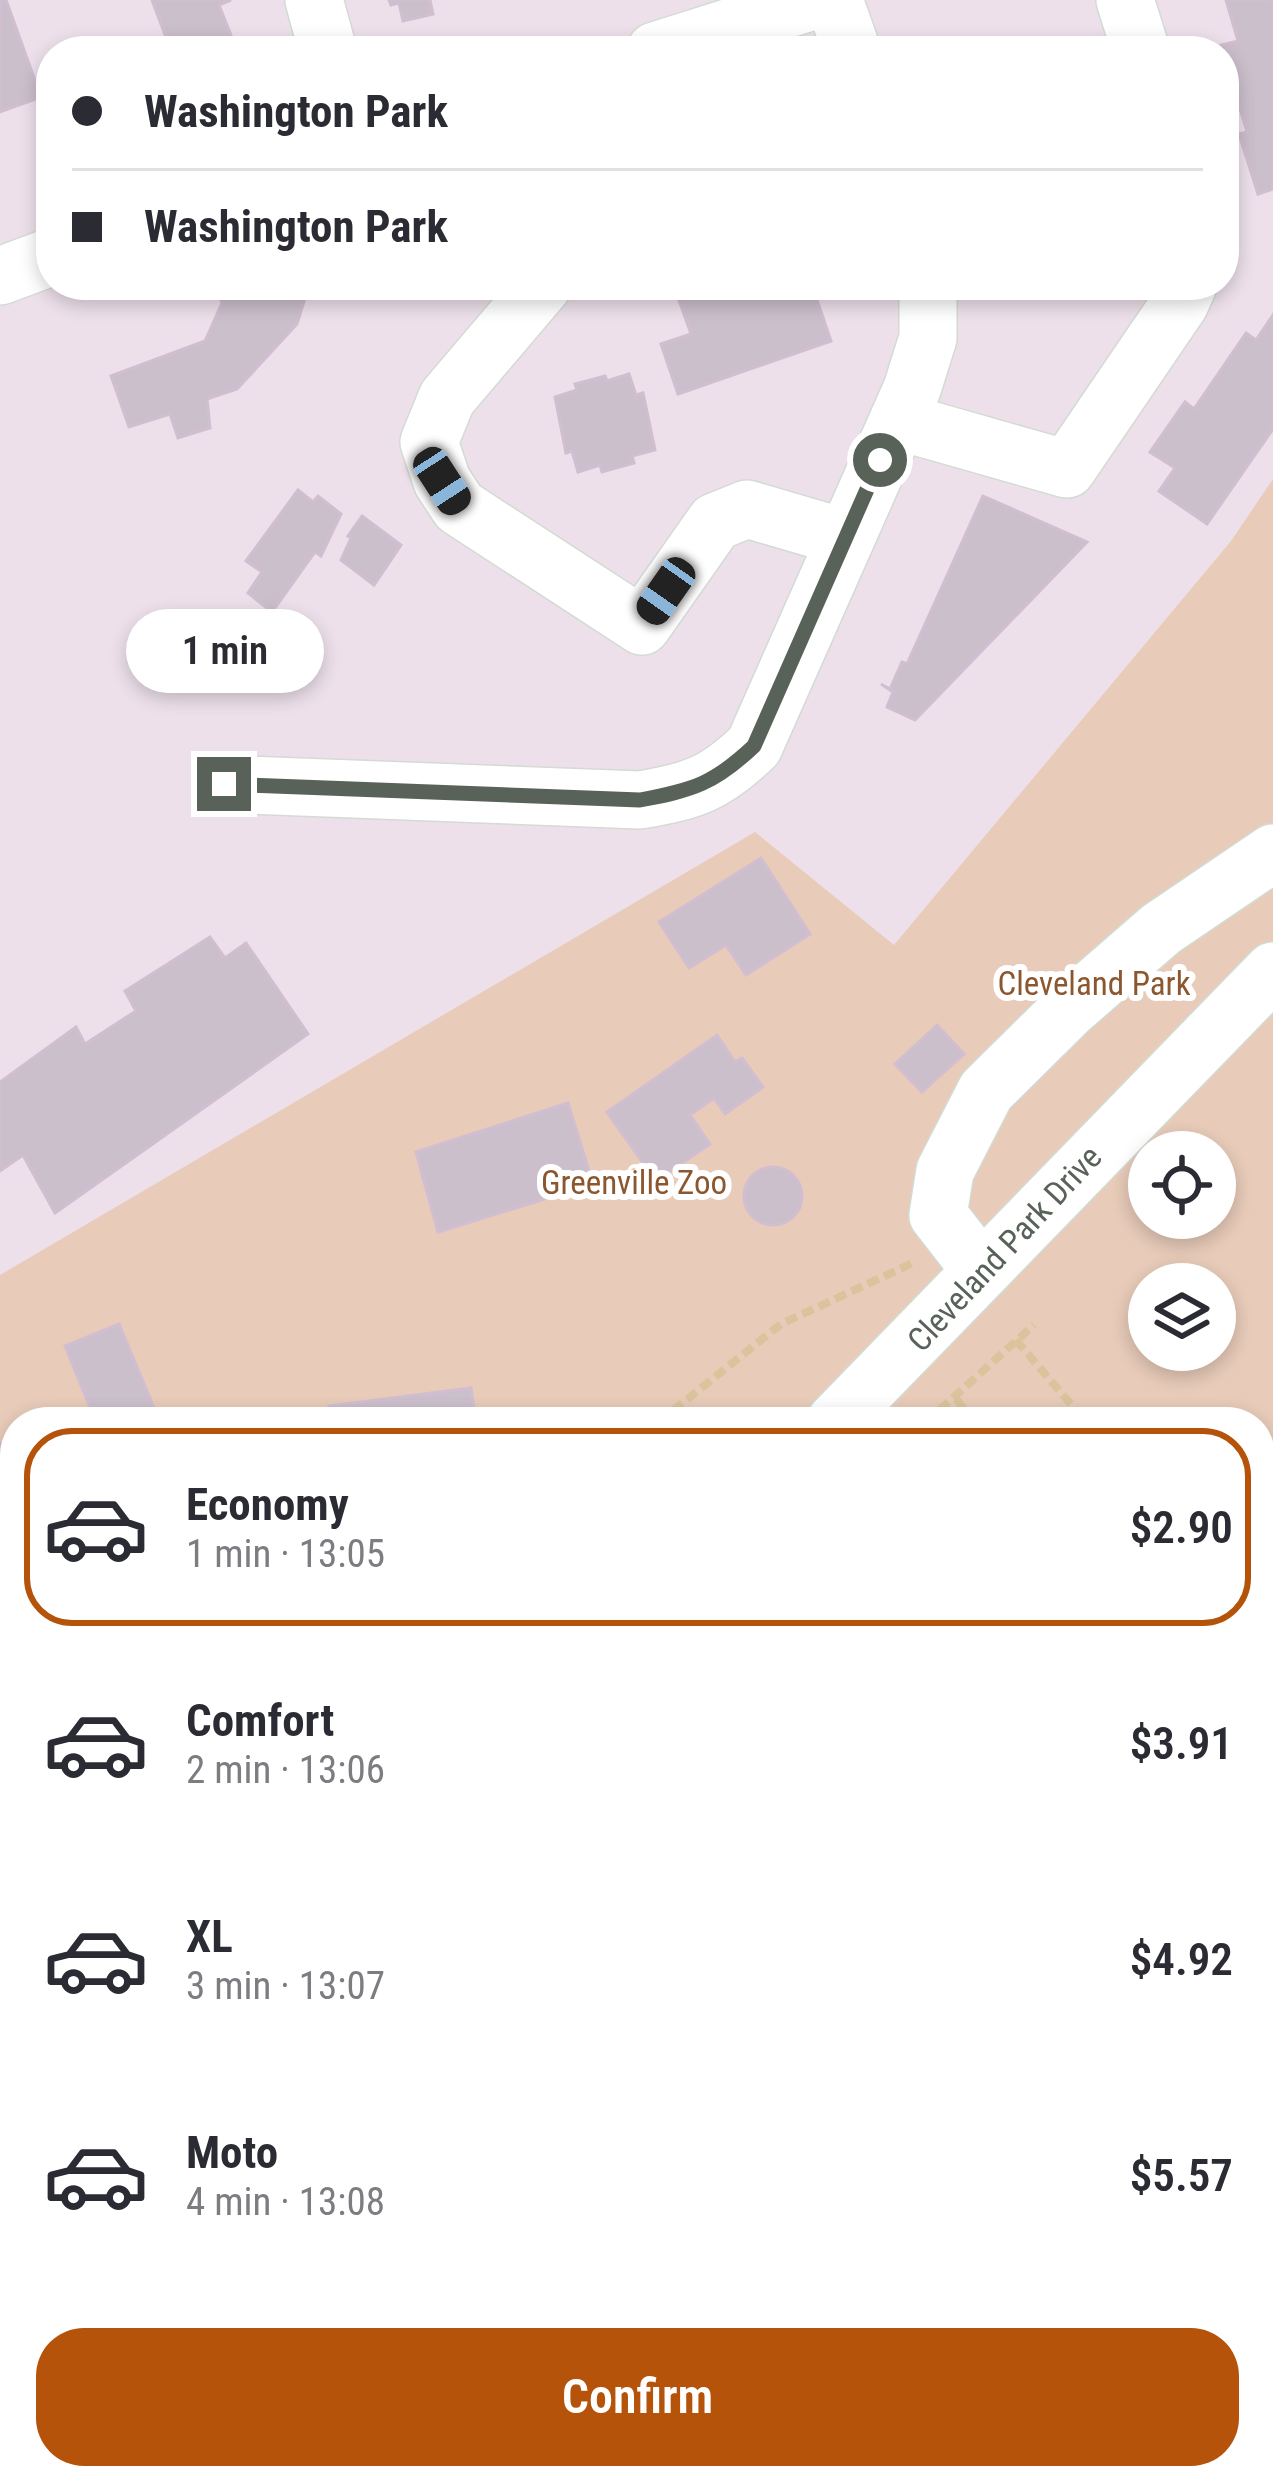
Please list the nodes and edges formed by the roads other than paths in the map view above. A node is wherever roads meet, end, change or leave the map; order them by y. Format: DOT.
graph roads {
  1 [pos="314,0"];
  2 [pos="816,0"];
  3 [pos="834,0"];
  4 [pos="1126,0"];
  5 [pos="324,36"];
  6 [pos="702,36"];
  7 [pos="847,36"];
  8 [pos="1137,36"];
  9 [pos="36,263"];
  10 [pos="0,276"];
  11 [pos="530,300"];
  12 [pos="928,300"];
  13 [pos="1181,300"];
  14 [pos="898,421"];
  15 [pos="846,538"];
  16 [pos="224,784"];
  17 [pos="1273,853"];
  18 [pos="1273,971"];
  19 [pos="955,1262"];
  20 [pos="850,1407"];
  1 -- 5 [label="street"];
  2 -- 6 [label="street"];
  3 -- 7 [label="street"];
  4 -- 8 [label="street"];
  9 -- 10 [label="street"];
  11 -- 15 [label="street"];
  12 -- 14 [label="street"];
  13 -- 14 [label="street"];
  14 -- 15 [label="street"];
  15 -- 16 [label="street"];
  17 -- 19 [label="street"];
  18 -- 19 [label="street, Cleveland Park Drive"];
  19 -- 20 [label="street, Cleveland Park Drive"];
}
